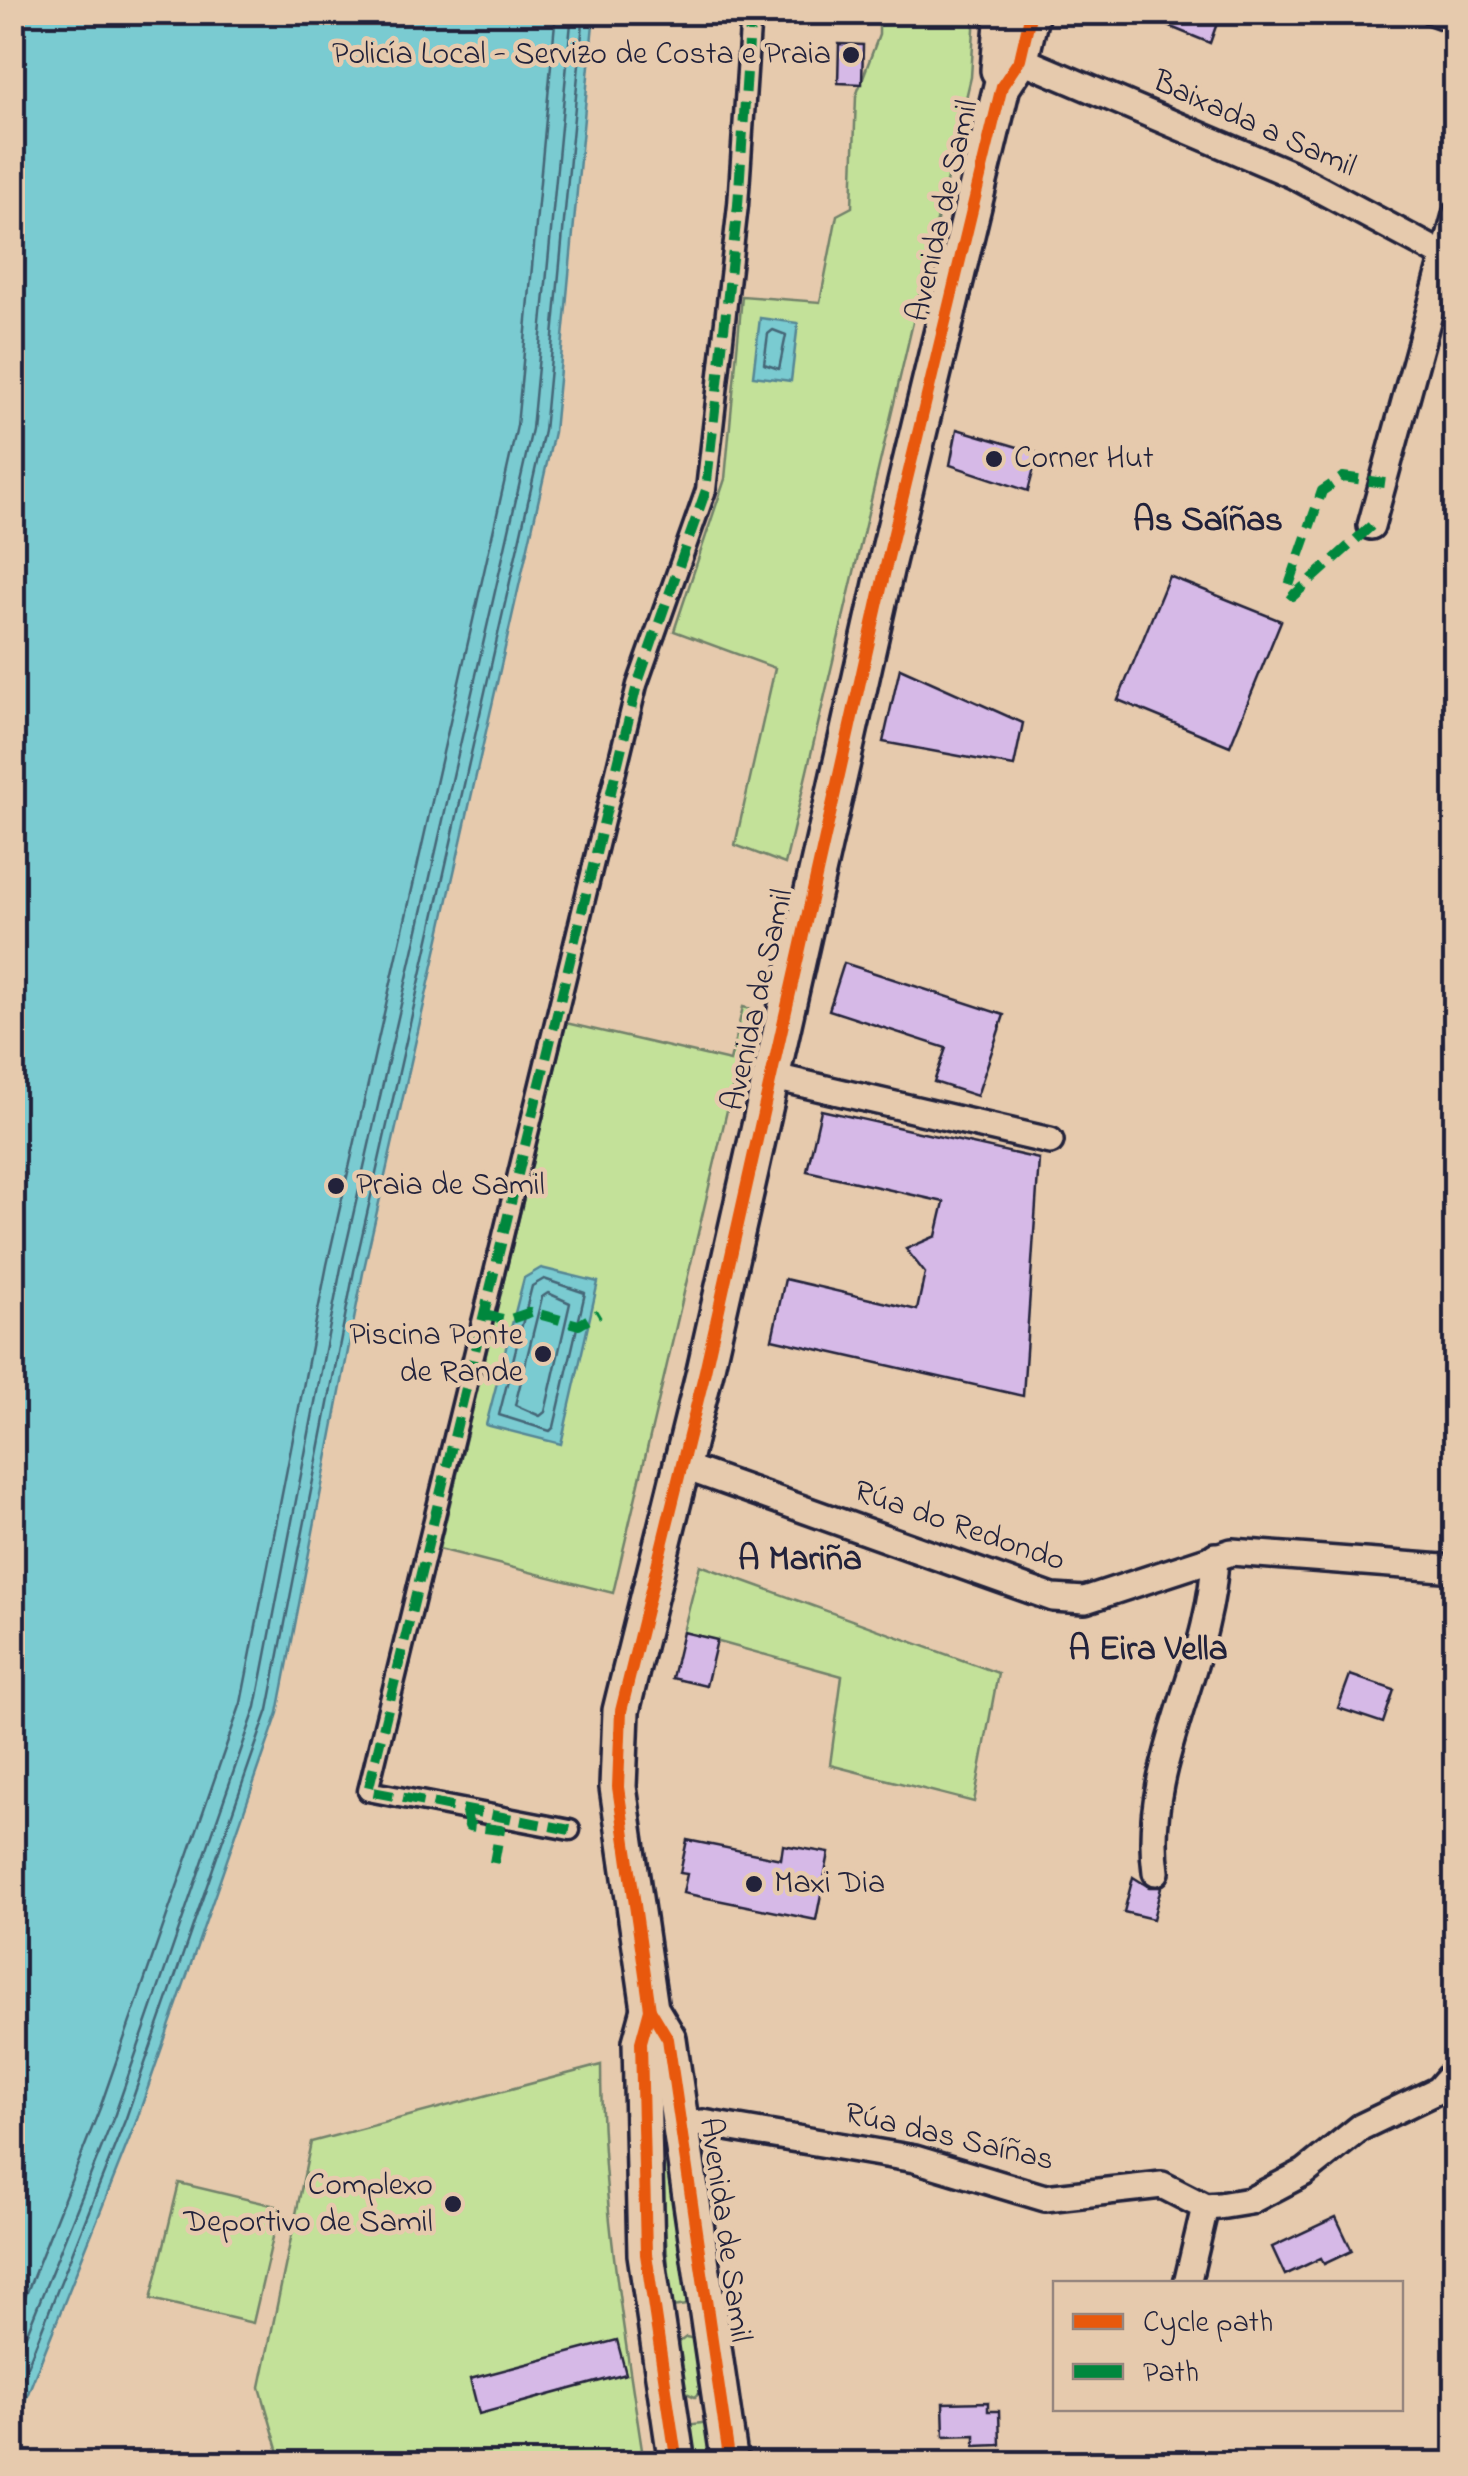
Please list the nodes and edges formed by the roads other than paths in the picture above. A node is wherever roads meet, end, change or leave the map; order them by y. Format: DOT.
graph roads {
  1 [pos="750,12"];
  2 [pos="1004,12"];
  3 [pos="1030,12"];
  4 [pos="1434,12"];
  5 [pos="1456,20"];
  6 [pos="1011,72"];
  7 [pos="1456,215"];
  8 [pos="1450,258"];
  9 [pos="1371,526"];
  10 [pos="770,1076"];
  11 [pos="1050,1141"];
  12 [pos="682,1466"];
  13 [pos="1216,1556"];
  14 [pos="1456,1569"];
  15 [pos="570,1830"];
  16 [pos="1156,1872"];
  17 [pos="650,2009"];
  18 [pos="1456,2069"];
  19 [pos="680,2126"];
  20 [pos="1204,2207"];
  21 [pos="1189,2281"];
  22 [pos="711,2332"];
  23 [pos="655,2341"];
  24 [pos="664,2394"];
  25 [pos="720,2397"];
  26 [pos="677,2464"];
  27 [pos="730,2464"];
  1 -- 15 [label="street"];
  2 -- 6 [label="main road, Avenida de Samil"];
  3 -- 6 [label="main road, Avenida de Samil"];
  4 -- 5 [label="street"];
  6 -- 8 [label="street, Baixada a Samil"];
  6 -- 10 [label="main road, Avenida de Samil"];
  7 -- 8 [label="street"];
  8 -- 9 [label="street"];
  10 -- 11 [label="street"];
  10 -- 12 [label="main road, Avenida de Samil"];
  12 -- 13 [label="street, Rúa do Redondo"];
  12 -- 17 [label="main road, Avenida de Samil"];
  13 -- 14 [label="street, Rúa do Redondo"];
  13 -- 16 [label="street"];
  17 -- 19 [label="main road, Avenida de Samil"];
  17 -- 23 [label="main road, Avenida de Samil"];
  18 -- 20 [label="street"];
  19 -- 20 [label="street, Rúa das Saíñas"];
  19 -- 22 [label="main road, Avenida de Samil"];
  20 -- 21 [label="street"];
  22 -- 23 [label="main road"];
  22 -- 25 [label="main road, Avenida de Samil"];
  23 -- 24 [label="main road, Avenida de Samil"];
  24 -- 25 [label="main road"];
  24 -- 26 [label="main road, Avenida de Samil"];
  25 -- 27 [label="main road, Avenida de Samil"];
}
